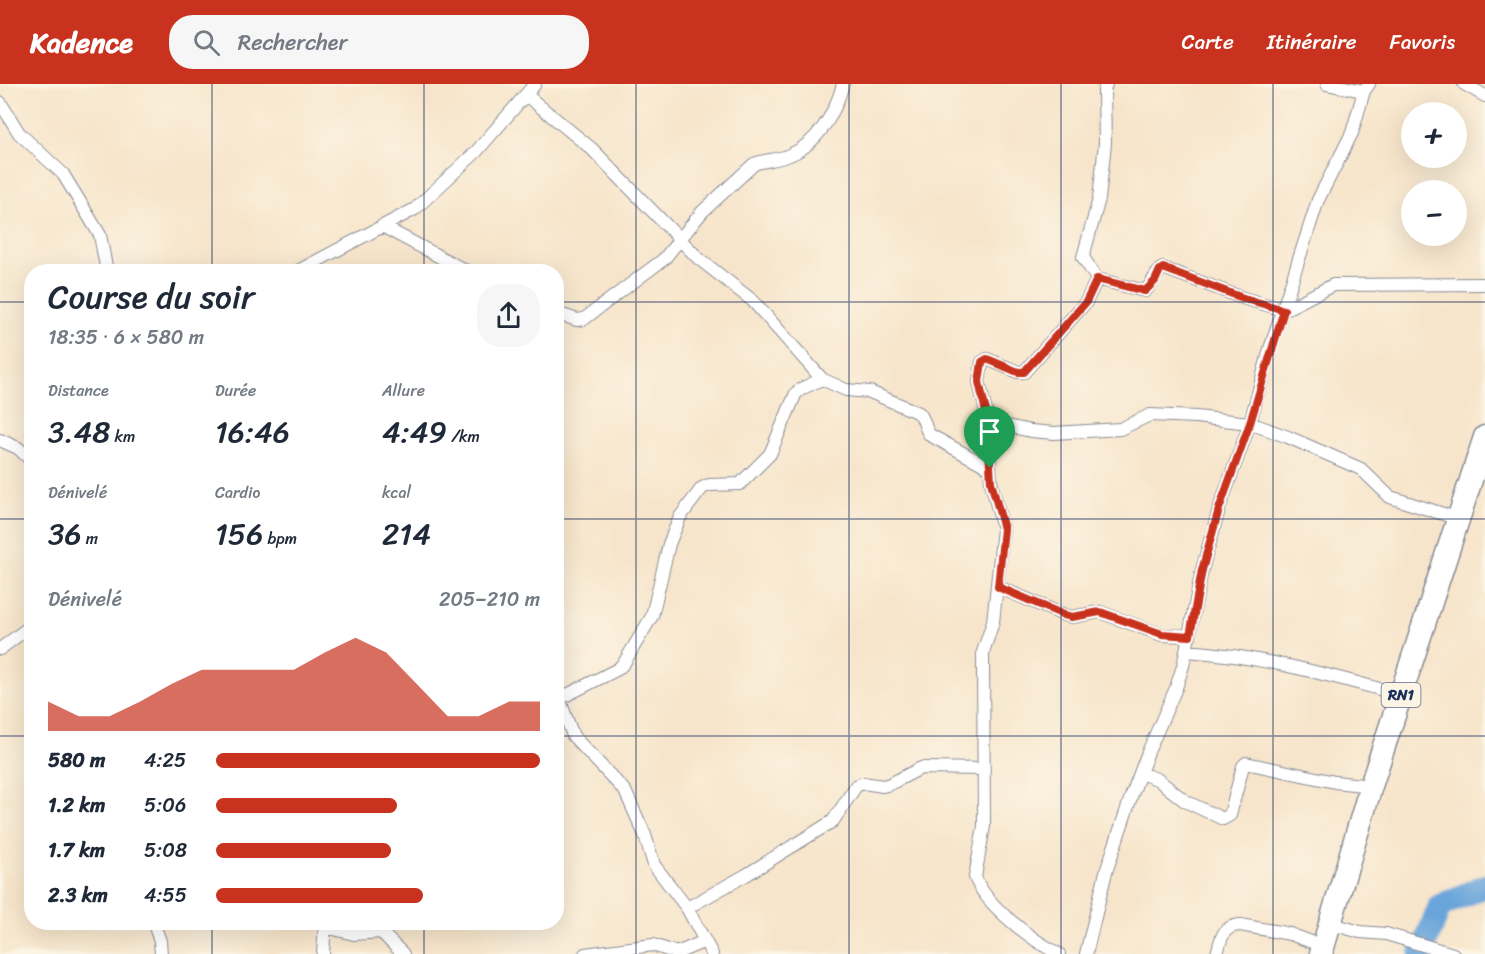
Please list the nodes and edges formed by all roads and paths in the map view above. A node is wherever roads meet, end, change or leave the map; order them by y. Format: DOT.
graph roads {
  1 [pos="535,84"];
  2 [pos="843,84"];
  3 [pos="1106,84"];
  4 [pos="1327,84"];
  5 [pos="1464,84"];
  6 [pos="1367,88"];
  7 [pos="526,95"];
  8 [pos="1485,96"];
  9 [pos="0,102"];
  10 [pos="382,226"];
  11 [pos="681,238"];
  12 [pos="105,264"];
  13 [pos="311,264"];
  14 [pos="453,264"];
  15 [pos="1097,279"];
  16 [pos="1485,284"];
  17 [pos="1284,310"];
  18 [pos="564,316"];
  19 [pos="822,379"];
  20 [pos="988,422"];
  21 [pos="1250,423"];
  22 [pos="1485,437"];
  23 [pos="0,440"];
  24 [pos="24,454"];
  25 [pos="990,468"];
  26 [pos="1459,519"];
  27 [pos="998,587"];
  28 [pos="24,631"];
  29 [pos="1190,636"];
  30 [pos="0,649"];
  31 [pos="1187,651"];
  32 [pos="564,692"];
  33 [pos="1401,695"];
  34 [pos="564,711"];
  35 [pos="984,769"];
  36 [pos="1140,773"];
  37 [pos="1371,786"];
  38 [pos="687,908"];
  39 [pos="1329,923"];
  40 [pos="156,930"];
  41 [pos="325,930"];
  42 [pos="342,930"];
  43 [pos="705,941"];
  44 [pos="1322,950"];
  45 [pos="161,954"];
  46 [pos="322,954"];
  47 [pos="403,954"];
  48 [pos="585,954"];
  49 [pos="712,954"];
  50 [pos="1059,954"];
  51 [pos="1086,954"];
  52 [pos="1217,954"];
  53 [pos="1453,954"];
  1 -- 7 [label="street"];
  2 -- 11 [label="street"];
  3 -- 15 [label="street"];
  4 -- 6 [label="street"];
  5 -- 8 [label="street"];
  6 -- 17 [label="street"];
  7 -- 10 [label="street"];
  7 -- 11 [label="street"];
  9 -- 12 [label="street"];
  10 -- 13 [label="street"];
  10 -- 14 [label="street"];
  11 -- 18 [label="street"];
  11 -- 19 [label="street"];
  15 -- 17 [label="street"];
  15 -- 20 [label="street"];
  16 -- 17 [label="street"];
  17 -- 21 [label="street"];
  19 -- 25 [label="street"];
  19 -- 32 [label="street"];
  20 -- 21 [label="street"];
  20 -- 25 [label="street"];
  21 -- 26 [label="street"];
  21 -- 29 [label="street"];
  22 -- 26 [label="highway, RN1"];
  23 -- 24 [label="street"];
  25 -- 27 [label="street"];
  26 -- 33 [label="highway, RN1"];
  27 -- 29 [label="street"];
  27 -- 35 [label="street"];
  28 -- 30 [label="street"];
  29 -- 31 [label="street"];
  31 -- 33 [label="street"];
  31 -- 36 [label="street"];
  33 -- 37 [label="highway, RN1"];
  34 -- 38 [label="street"];
  35 -- 38 [label="street"];
  35 -- 50 [label="street"];
  36 -- 37 [label="street"];
  36 -- 51 [label="street"];
  37 -- 39 [label="highway, RN1"];
  38 -- 43 [label="street"];
  39 -- 44 [label="highway, RN1"];
  39 -- 53 [label="street"];
  40 -- 45 [label="street"];
  41 -- 46 [label="street"];
  42 -- 47 [label="street"];
  43 -- 48 [label="street"];
  43 -- 49 [label="street"];
  44 -- 52 [label="street"];
}
